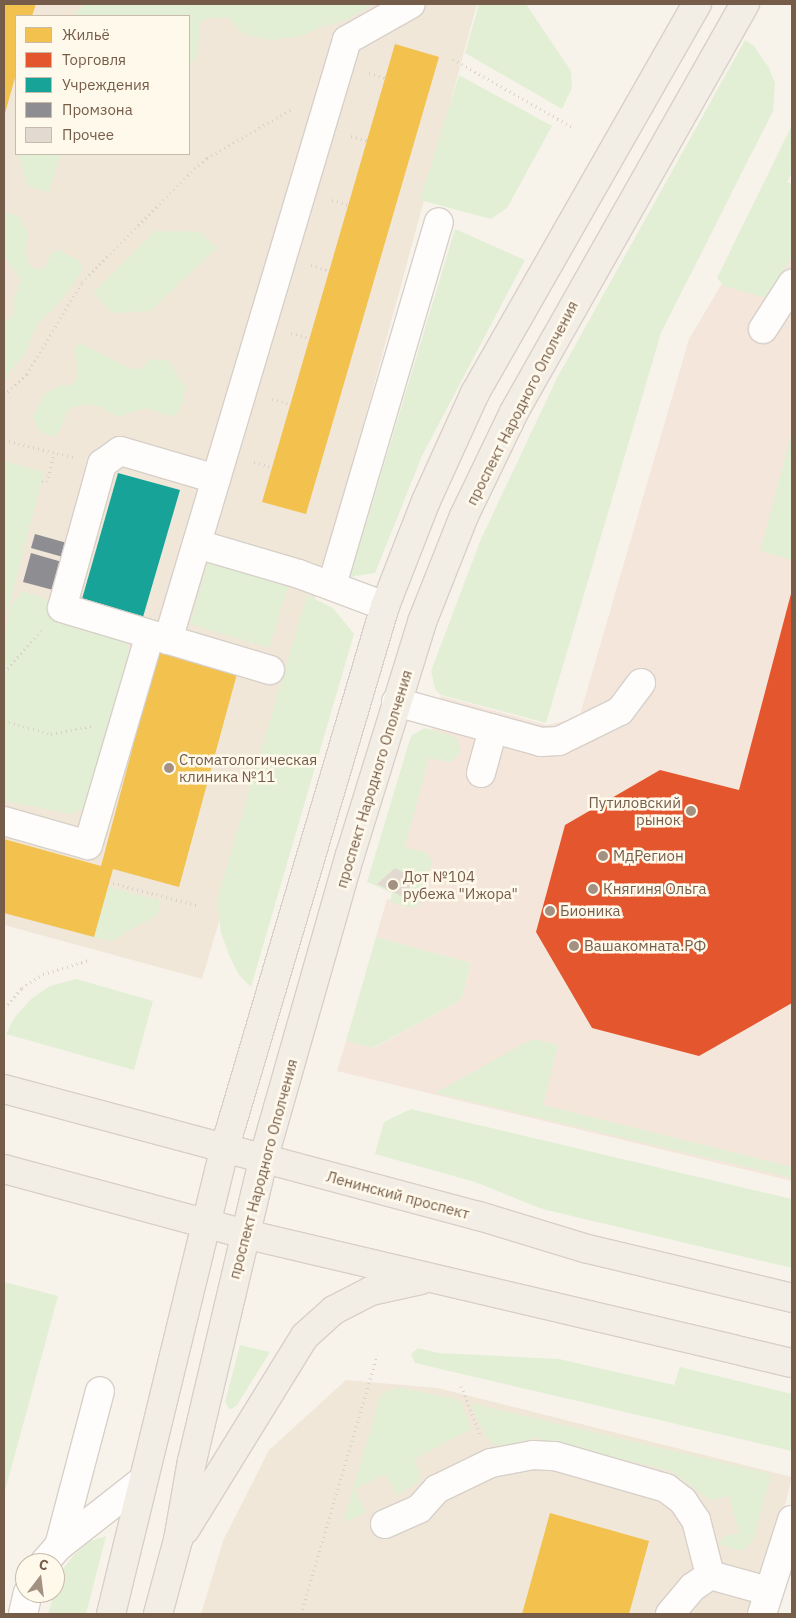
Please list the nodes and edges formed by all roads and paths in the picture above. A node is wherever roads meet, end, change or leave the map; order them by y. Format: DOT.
graph roads {
  1 [pos="411,4"];
  2 [pos="697,4"];
  3 [pos="745,4"];
  4 [pos="453,59"];
  5 [pos="333,86"];
  6 [pos="574,128"];
  7 [pos="438,222"];
  8 [pos="792,284"];
  9 [pos="763,330"];
  10 [pos="4,395"];
  11 [pos="4,440"];
  12 [pos="54,453"];
  13 [pos="102,464"];
  14 [pos="216,479"];
  15 [pos="42,481"];
  16 [pos="197,544"];
  17 [pos="332,585"];
  18 [pos="385,606"];
  19 [pos="62,608"];
  20 [pos="159,637"];
  21 [pos="270,670"];
  22 [pos="4,672"];
  23 [pos="641,683"];
  24 [pos="396,702"];
  25 [pos="127,719"];
  26 [pos="4,721"];
  27 [pos="493,729"];
  28 [pos="481,773"];
  29 [pos="4,822"];
  30 [pos="114,883"];
  31 [pos="200,906"];
  32 [pos="89,960"];
  33 [pos="4,1008"];
  34 [pos="4,1090"];
  35 [pos="224,1150"];
  36 [pos="263,1160"];
  37 [pos="4,1169"];
  38 [pos="206,1224"];
  39 [pos="244,1234"];
  40 [pos="426,1278"];
  41 [pos="792,1298"];
  42 [pos="377,1355"];
  43 [pos="792,1363"];
  44 [pos="461,1386"];
  45 [pos="100,1391"];
  46 [pos="491,1463"];
  47 [pos="142,1482"];
  48 [pos="792,1520"];
  49 [pos="385,1524"];
  50 [pos="178,1540"];
  51 [pos="52,1553"];
  52 [pos="53,1553"];
  53 [pos="710,1575"];
  54 [pos="765,1602"];
  55 [pos="4,1612"];
  56 [pos="13,1614"];
  57 [pos="110,1614"];
  58 [pos="158,1614"];
  59 [pos="301,1614"];
  60 [pos="670,1614"];
  1 -- 5 [label="street"];
  2 -- 18 [label="main road"];
  3 -- 24 [label="main road, проспект Народного Ополчения"];
  4 -- 6 [label="path"];
  5 -- 10 [label="path"];
  5 -- 14 [label="street"];
  7 -- 17 [label="street"];
  8 -- 9 [label="street"];
  11 -- 12 [label="path"];
  12 -- 13 [label="path"];
  12 -- 15 [label="path"];
  13 -- 14 [label="street"];
  13 -- 19 [label="street"];
  14 -- 16 [label="street"];
  16 -- 17 [label="street"];
  16 -- 20 [label="street"];
  17 -- 18 [label="street"];
  18 -- 35 [label="main road"];
  19 -- 20 [label="street"];
  19 -- 22 [label="path"];
  20 -- 21 [label="street"];
  20 -- 25 [label="street"];
  23 -- 27 [label="street"];
  24 -- 27 [label="street"];
  24 -- 36 [label="main road, проспект Народного Ополчения"];
  25 -- 26 [label="path"];
  25 -- 29 [label="street"];
  27 -- 28 [label="street"];
  30 -- 31 [label="path"];
  32 -- 33 [label="path"];
  34 -- 35 [label="main road, Ленинский проспект"];
  35 -- 36 [label="main road, Ленинский проспект"];
  35 -- 38 [label="main road"];
  36 -- 39 [label="main road, проспект Народного Ополчения"];
  36 -- 41 [label="main road, Ленинский проспект"];
  37 -- 38 [label="main road"];
  38 -- 39 [label="main road"];
  38 -- 47 [label="main road"];
  39 -- 40 [label="main road"];
  39 -- 50 [label="main road, проспект Народного Ополчения"];
  40 -- 43 [label="main road"];
  40 -- 50 [label="main road"];
  42 -- 59 [label="path"];
  44 -- 46 [label="path"];
  45 -- 51 [label="street"];
  46 -- 49 [label="street"];
  46 -- 53 [label="street"];
  47 -- 52 [label="street"];
  47 -- 57 [label="main road"];
  48 -- 54 [label="street"];
  50 -- 58 [label="main road, проспект Народного Ополчения"];
  53 -- 54 [label="street"];
  53 -- 60 [label="street"];
  55 -- 56 [label="street"];
}
